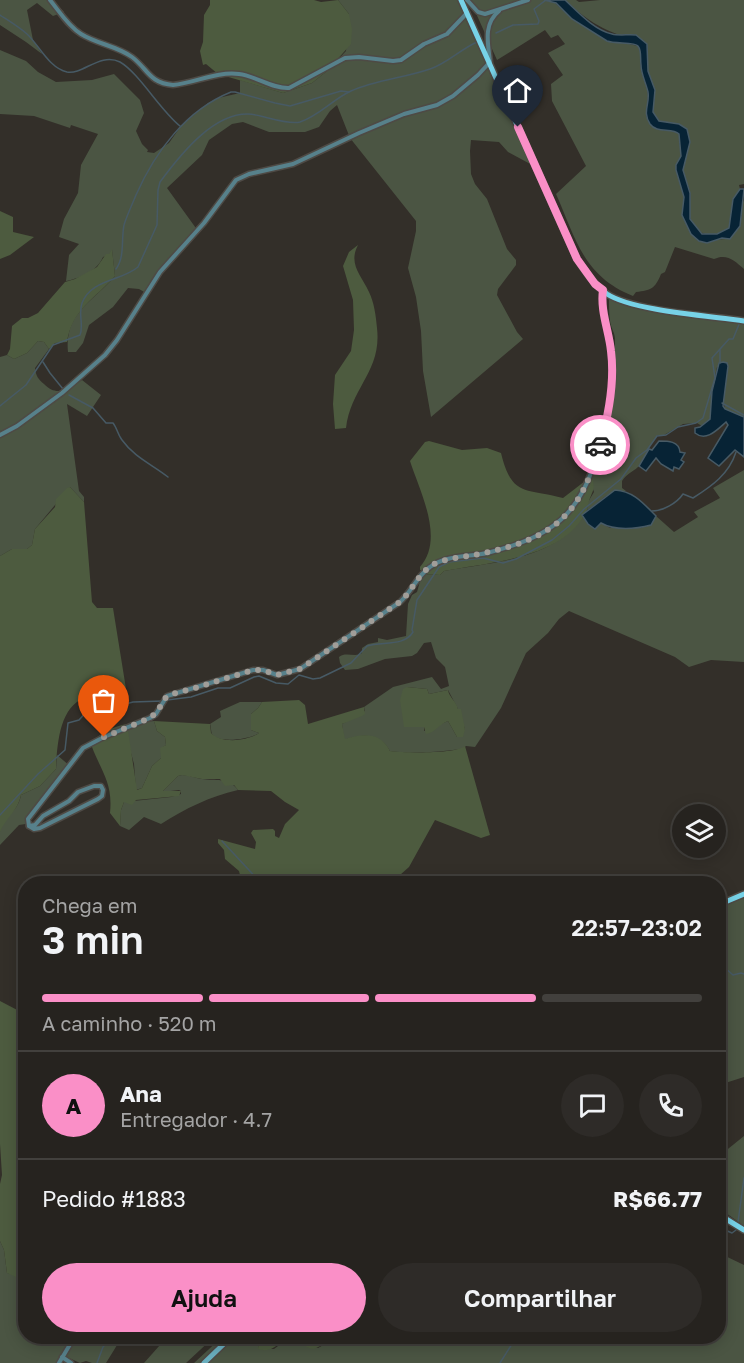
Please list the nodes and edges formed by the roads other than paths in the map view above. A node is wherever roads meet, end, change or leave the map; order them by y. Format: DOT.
graph roads {
  1 [pos="50,0"];
  2 [pos="461,0"];
  3 [pos="467,0"];
  4 [pos="528,0"];
  5 [pos="499,11"];
  6 [pos="467,13"];
  7 [pos="489,62"];
  8 [pos="603,290"];
  9 [pos="744,321"];
  10 [pos="0,435"];
  11 [pos="29,825"];
  12 [pos="744,894"];
  13 [pos="726,902"];
  14 [pos="726,1219"];
  15 [pos="744,1230"];
  16 [pos="70,1344"];
  17 [pos="224,1344"];
  18 [pos="63,1357"];
  19 [pos="59,1363"];
  20 [pos="71,1363"];
  21 [pos="204,1363"];
  1 -- 6 [label="street"];
  2 -- 6 [label="main road"];
  3 -- 5 [label="street"];
  4 -- 5 [label="street"];
  5 -- 7 [label="street"];
  6 -- 7 [label="main road"];
  7 -- 8 [label="main road"];
  7 -- 10 [label="street"];
  8 -- 9 [label="main road"];
  8 -- 11 [label="street"];
  11 -- 11 [label="street"];
  12 -- 13 [label="main road"];
  14 -- 15 [label="main road"];
  16 -- 18 [label="street"];
  17 -- 21 [label="main road"];
  18 -- 19 [label="street"];
  18 -- 20 [label="street"];
}
